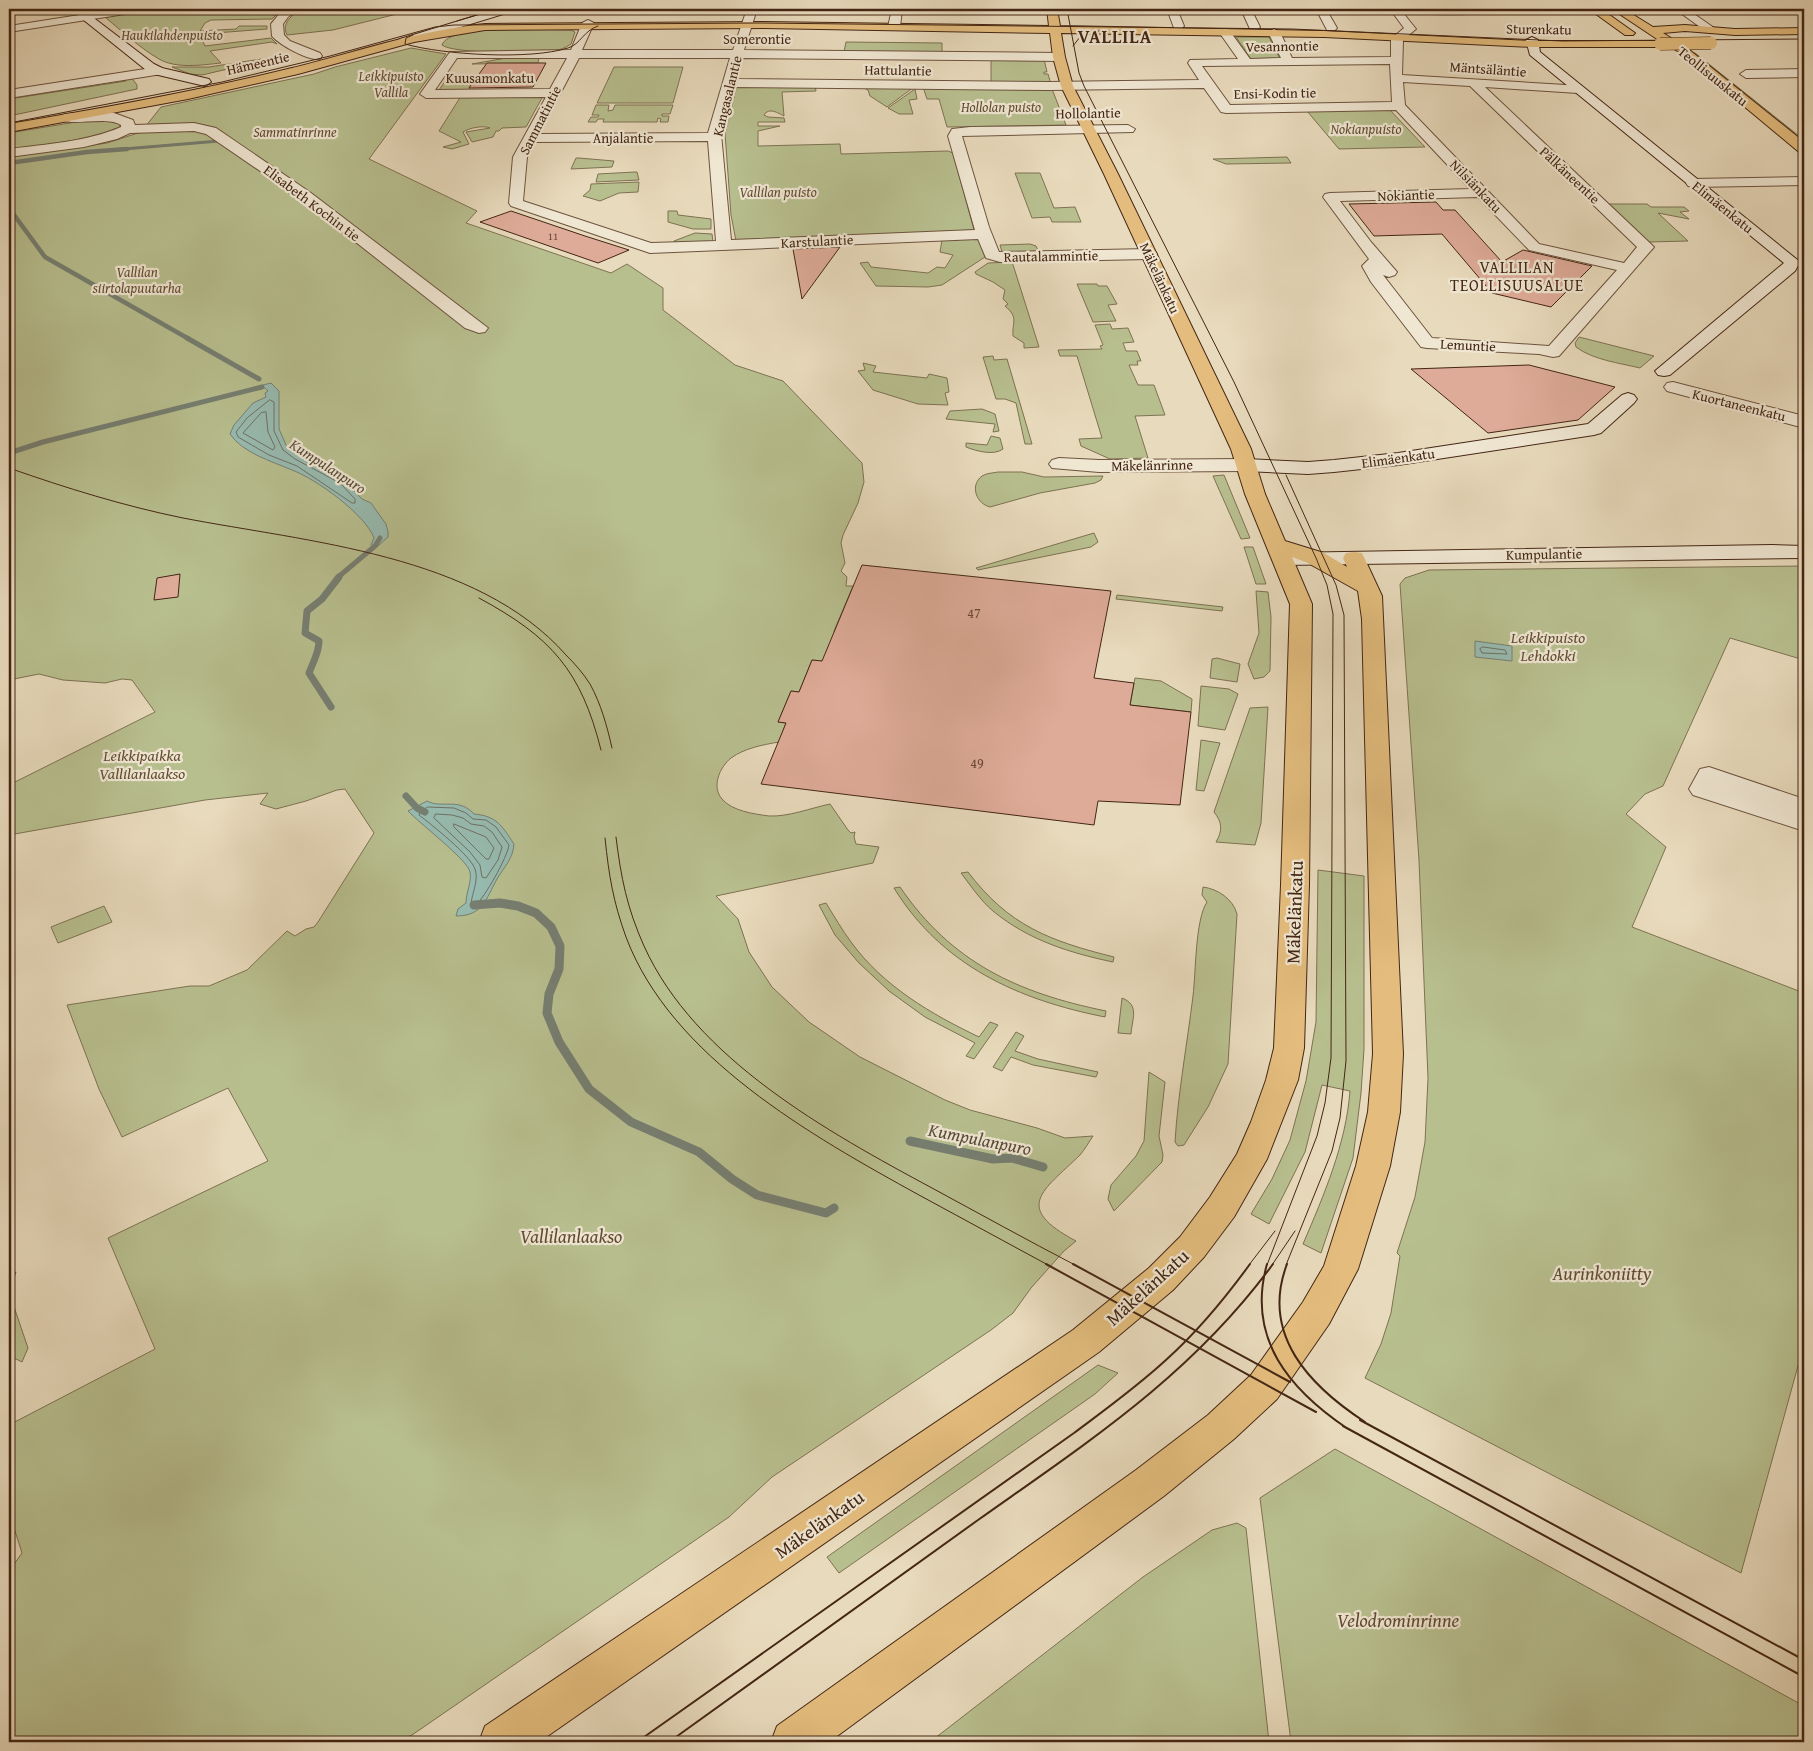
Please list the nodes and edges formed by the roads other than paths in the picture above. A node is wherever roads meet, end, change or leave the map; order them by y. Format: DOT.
graph roads {
  1 [pos="75,9"];
  2 [pos="138,9"];
  3 [pos="294,9"];
  4 [pos="477,9"];
  5 [pos="509,9"];
  6 [pos="752,9"];
  7 [pos="897,9"];
  8 [pos="1052,9"];
  9 [pos="1172,9"];
  10 [pos="1246,9"];
  11 [pos="1321,9"];
  12 [pos="1395,9"];
  13 [pos="1594,9"];
  14 [pos="1617,9"];
  15 [pos="1634,9"];
  16 [pos="1680,9"];
  17 [pos="493,14"];
  18 [pos="86,17"];
  19 [pos="465,22"];
  20 [pos="527,22"];
  21 [pos="746,24"];
  22 [pos="587,25"];
  23 [pos="894,26"];
  24 [pos="1178,26"];
  25 [pos="420,27"];
  26 [pos="1054,27"];
  27 [pos="1254,27"];
  28 [pos="1331,28"];
  29 [pos="9,29"];
  30 [pos="1225,32"];
  31 [pos="1274,32"];
  32 [pos="1804,32"];
  33 [pos="1403,34"];
  34 [pos="1655,38"];
  35 [pos="1709,38"];
  36 [pos="1804,38"];
  37 [pos="404,41"];
  38 [pos="1532,42"];
  39 [pos="1804,42"];
  40 [pos="574,54"];
  41 [pos="737,54"];
  42 [pos="316,56"];
  43 [pos="1059,58"];
  44 [pos="1397,60"];
  45 [pos="1288,61"];
  46 [pos="1246,62"];
  47 [pos="1686,69"];
  48 [pos="158,71"];
  49 [pos="1804,73"];
  50 [pos="1746,74"];
  51 [pos="1396,78"];
  52 [pos="728,82"];
  53 [pos="1474,83"];
  54 [pos="1208,84"];
  55 [pos="1067,86"];
  56 [pos="166,87"];
  57 [pos="202,87"];
  58 [pos="1578,89"];
  59 [pos="554,93"];
  60 [pos="9,94"];
  61 [pos="426,94"];
  62 [pos="1750,105"];
  63 [pos="1399,106"];
  64 [pos="65,118"];
  65 [pos="9,120"];
  66 [pos="9,128"];
  67 [pos="128,129"];
  68 [pos="1089,129"];
  69 [pos="1128,129"];
  70 [pos="957,132"];
  71 [pos="1804,133"];
  72 [pos="715,137"];
  73 [pos="530,138"];
  74 [pos="1804,149"];
  75 [pos="9,153"];
  76 [pos="1804,181"];
  77 [pos="1693,183"];
  78 [pos="1482,192"];
  79 [pos="1330,197"];
  80 [pos="984,234"];
  81 [pos="724,246"];
  82 [pos="650,248"];
  83 [pos="1149,254"];
  84 [pos="1376,261"];
  85 [pos="1798,262"];
  86 [pos="1627,268"];
  87 [pos="1586,291"];
  88 [pos="479,328"];
  89 [pos="1545,333"];
  90 [pos="1553,352"];
  91 [pos="1664,371"];
  92 [pos="1673,387"];
  93 [pos="1628,399"];
  94 [pos="1804,422"];
  95 [pos="1059,464"];
  96 [pos="1246,465"];
  97 [pos="1281,552"];
  98 [pos="1804,552"];
  99 [pos="1316,558"];
  100 [pos="1361,573"];
  101 [pos="1804,808"];
  102 [pos="1804,823"];
  103 [pos="501,1742"];
  104 [pos="794,1742"];
  1 -- 18 [label="street"];
  2 -- 18 [label="street"];
  3 -- 42 [label="street"];
  4 -- 25 [label="street, Hämeentie"];
  5 -- 17 [label="street, Hämeentie"];
  6 -- 21 [label="street, Kangasalantie"];
  7 -- 23 [label="street"];
  8 -- 26 [label="main road, Mäkelänkatu"];
  9 -- 24 [label="street"];
  10 -- 27 [label="street"];
  11 -- 28 [label="street"];
  12 -- 33 [label="street"];
  13 -- 34 [label="main road"];
  14 -- 34 [label="main road, Teollisuuskatu"];
  15 -- 34 [label="main road, Teollisuuskatu"];
  16 -- 35 [label="street"];
  17 -- 19 [label="street, Hämeentie"];
  17 -- 20 [label="street"];
  18 -- 29 [label="street"];
  18 -- 48 [label="street"];
  19 -- 20 [label="main road, Sturenkatu"];
  19 -- 25 [label="main road, Sturenkatu"];
  19 -- 37 [label="street, Hämeentie"];
  20 -- 22 [label="main road, Sturenkatu"];
  21 -- 22 [label="main road, Sturenkatu"];
  21 -- 23 [label="main road, Sturenkatu"];
  21 -- 41 [label="street, Kangasalantie"];
  22 -- 37 [label="main road, Sturenkatu"];
  22 -- 40 [label="street, Sammatintie"];
  23 -- 26 [label="main road, Sturenkatu"];
  24 -- 26 [label="main road, Sturenkatu"];
  24 -- 27 [label="main road, Sturenkatu"];
  25 -- 42 [label="main road, Hämeentie"];
  26 -- 30 [label="main road, Sturenkatu"];
  26 -- 43 [label="main road, Mäkelänkatu"];
  27 -- 28 [label="main road, Sturenkatu"];
  28 -- 33 [label="main road, Sturenkatu"];
  30 -- 31 [label="main road, Sturenkatu"];
  30 -- 46 [label="street"];
  31 -- 33 [label="main road, Sturenkatu"];
  31 -- 45 [label="street"];
  32 -- 35 [label="main road"];
  33 -- 38 [label="main road, Sturenkatu"];
  33 -- 44 [label="street"];
  34 -- 35 [label="main road, Sturenkatu, bridge"];
  34 -- 38 [label="main road, Sturenkatu"];
  34 -- 62 [label="main road, Teollisuuskatu"];
  34 -- 71 [label="main road, Teollisuuskatu"];
  35 -- 36 [label="main road, Sturenkatu"];
  35 -- 39 [label="main road, Sturenkatu"];
  37 -- 57 [label="main road, Hämeentie"];
  38 -- 58 [label="street, Elimäenkatu"];
  40 -- 41 [label="street, Somerontie"];
  40 -- 59 [label="street, Sammatintie"];
  40 -- 61 [label="street, Somerontie"];
  41 -- 43 [label="street, Somerontie"];
  41 -- 52 [label="street, Kangasalantie"];
  42 -- 57 [label="main road, Hämeentie"];
  43 -- 55 [label="main road, Mäkelänkatu"];
  44 -- 45 [label="street, Vesannontie"];
  44 -- 51 [label="street"];
  45 -- 46 [label="street, Vesannontie"];
  46 -- 54 [label="street, Vesannontie"];
  47 -- 62 [label="main road"];
  48 -- 56 [label="street"];
  48 -- 57 [label="street"];
  48 -- 60 [label="street"];
  49 -- 50 [label="street"];
  51 -- 53 [label="street, Mäntsäläntie"];
  51 -- 63 [label="street"];
  52 -- 55 [label="street, Hattulantie"];
  52 -- 72 [label="street, Kangasalantie"];
  53 -- 58 [label="street, Mäntsäläntie"];
  53 -- 86 [label="street, Pälkäneentie"];
  54 -- 55 [label="street, Hattulantie"];
  54 -- 63 [label="street, Ensi-Kodin tie"];
  55 -- 68 [label="main road, Mäkelänkatu"];
  56 -- 57 [label="street"];
  56 -- 65 [label="main road"];
  57 -- 64 [label="main road, Hämeentie"];
  58 -- 77 [label="street, Elimäenkatu"];
  59 -- 61 [label="street, Kuusamonkatu"];
  59 -- 73 [label="street, Sammatintie"];
  62 -- 74 [label="main road, Teollisuuskatu"];
  63 -- 78 [label="street, Nilsiänkatu"];
  64 -- 66 [label="main road, Hämeentie"];
  64 -- 67 [label="street"];
  67 -- 75 [label="street"];
  67 -- 88 [label="street, Elisabeth Kochin tie"];
  68 -- 69 [label="street, Hollolantie"];
  68 -- 70 [label="street, Hollolantie"];
  68 -- 83 [label="main road, Mäkelänkatu"];
  70 -- 80 [label="street, Rautalammintie"];
  72 -- 73 [label="street, Anjalantie"];
  72 -- 81 [label="street, Kangasalantie"];
  73 -- 82 [label="street, Sammatintie"];
  76 -- 77 [label="street"];
  77 -- 85 [label="street, Elimäenkatu"];
  78 -- 79 [label="street, Nokiantie"];
  78 -- 86 [label="street, Nilsiänkatu"];
  79 -- 84 [label="street, Lemuntie"];
  80 -- 81 [label="street, Karstulantie"];
  80 -- 83 [label="street, Rautalammintie"];
  81 -- 82 [label="street, Karstulantie"];
  83 -- 96 [label="main road, Mäkelänkatu"];
  84 -- 89 [label="street, Lemuntie"];
  84 -- 90 [label="street, Lemuntie"];
  85 -- 91 [label="street, Elimäenkatu"];
  86 -- 87 [label="street"];
  86 -- 90 [label="street, Pälkäneentie"];
  92 -- 94 [label="street, Kuortaneenkatu"];
  93 -- 96 [label="street, Elimäenkatu"];
  95 -- 96 [label="street, Mäkelänrinne"];
  96 -- 97 [label="main road, Mäkelänkatu"];
  97 -- 99 [label="main road"];
  97 -- 103 [label="main road, Mäkelänkatu"];
  98 -- 100 [label="street, Kumpulantie"];
  99 -- 100 [label="main road"];
  99 -- 100 [label="street, Kumpulantie"];
  100 -- 104 [label="main road"];
  101 -- 102 [label="street"];
}
